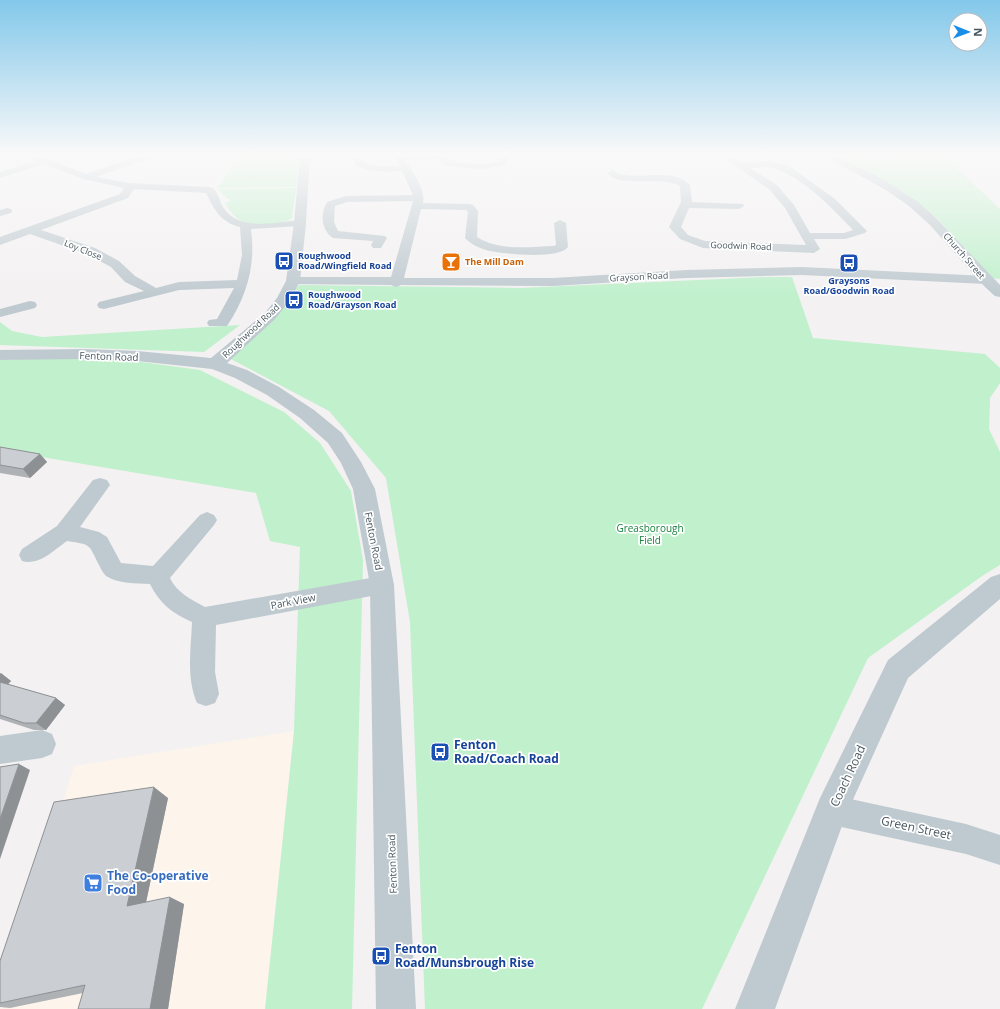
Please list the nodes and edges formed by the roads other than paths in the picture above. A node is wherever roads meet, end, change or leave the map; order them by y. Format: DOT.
graph roads {
  1 [pos="107,202"];
  2 [pos="216,202"];
  3 [pos="302,202"];
  4 [pos="337,202"];
  5 [pos="418,202"];
  6 [pos="786,202"];
  7 [pos="832,202"];
  8 [pos="909,202"];
  9 [pos="686,205"];
  10 [pos="739,206"];
  11 [pos="300,223"];
  12 [pos="560,223"];
  13 [pos="245,226"];
  14 [pos="29,230"];
  15 [pos="807,236"];
  16 [pos="3,238"];
  17 [pos="377,245"];
  18 [pos="814,249"];
  19 [pos="831,272"];
  20 [pos="986,280"];
  21 [pos="293,281"];
  22 [pos="396,283"];
  23 [pos="242,284"];
  24 [pos="152,291"];
  25 [pos="1000,293"];
  26 [pos="30,305"];
  27 [pos="104,305"];
  28 [pos="4,315"];
  29 [pos="214,323"];
  30 [pos="0,355"];
  31 [pos="215,364"];
  32 [pos="100,485"];
  33 [pos="207,520"];
  34 [pos="64,532"];
  35 [pos="30,555"];
  36 [pos="158,576"];
  37 [pos="382,584"];
  38 [pos="1000,584"];
  39 [pos="204,618"];
  40 [pos="198,682"];
  41 [pos="42,744"];
  42 [pos="0,750"];
  43 [pos="832,810"];
  44 [pos="1000,850"];
  45 [pos="396,1009"];
  46 [pos="756,1009"];
  1 -- 14 [label="street"];
  2 -- 13 [label="street"];
  3 -- 11 [label="street, Roughwood Road"];
  4 -- 17 [label="street"];
  5 -- 12 [label="street"];
  5 -- 22 [label="street"];
  6 -- 15 [label="street"];
  7 -- 15 [label="street"];
  8 -- 20 [label="street, Church Street"];
  9 -- 10 [label="street"];
  9 -- 18 [label="street, Goodwin Road"];
  11 -- 13 [label="street"];
  11 -- 21 [label="street, Roughwood Road"];
  13 -- 23 [label="street"];
  14 -- 16 [label="street"];
  14 -- 24 [label="street, Loy Close"];
  15 -- 18 [label="street"];
  18 -- 19 [label="street"];
  19 -- 20 [label="street, Grayson Road"];
  19 -- 22 [label="street, Grayson Road"];
  20 -- 25 [label="street, Church Street"];
  21 -- 22 [label="street, Grayson Road"];
  21 -- 31 [label="street, Roughwood Road"];
  23 -- 24 [label="street"];
  23 -- 29 [label="street"];
  24 -- 27 [label="street"];
  26 -- 28 [label="street"];
  30 -- 31 [label="street, Fenton Road"];
  31 -- 37 [label="street, Fenton Road"];
  32 -- 34 [label="street"];
  33 -- 36 [label="street"];
  34 -- 35 [label="street"];
  34 -- 36 [label="street"];
  36 -- 39 [label="street"];
  37 -- 39 [label="street, Park View"];
  37 -- 45 [label="street, Fenton Road"];
  38 -- 43 [label="street, Coach Road"];
  39 -- 40 [label="street"];
  41 -- 42 [label="street"];
  43 -- 44 [label="street, Green Street"];
  43 -- 46 [label="street, Coach Road"];
}
